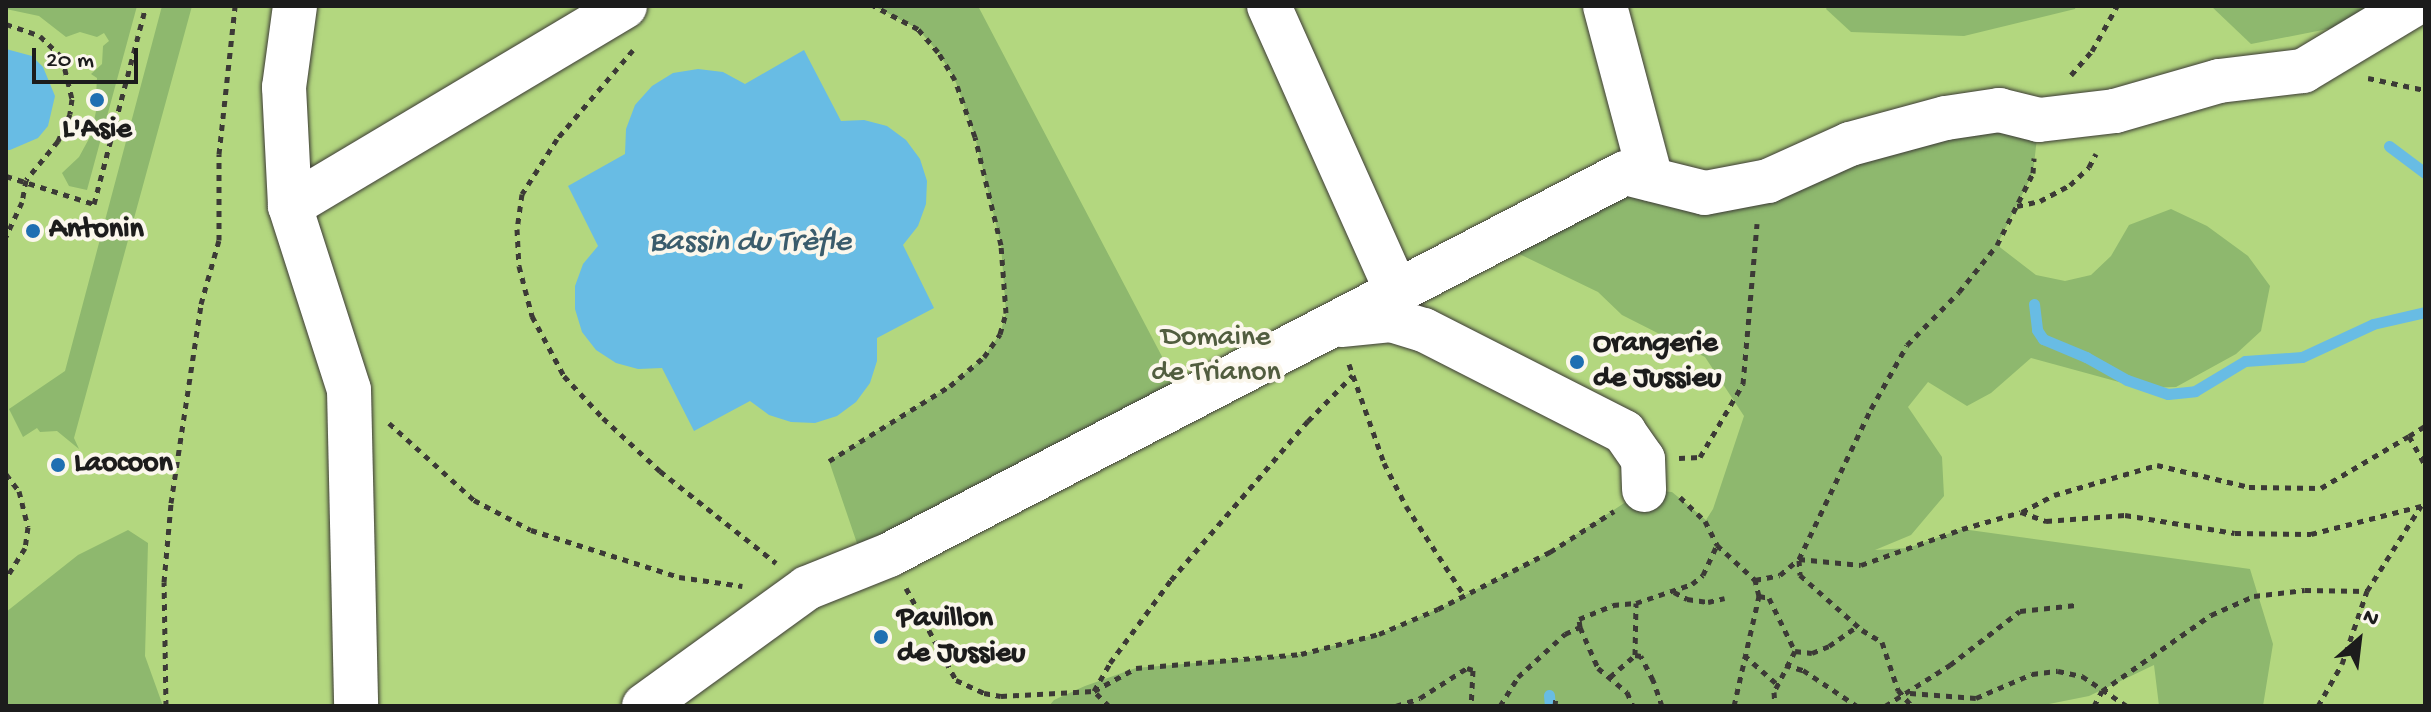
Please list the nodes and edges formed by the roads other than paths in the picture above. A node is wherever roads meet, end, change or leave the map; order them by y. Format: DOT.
graph roads {
  1 [pos="295,6"];
  2 [pos="1269,6"];
  3 [pos="1605,6"];
  4 [pos="2411,6"];
  5 [pos="631,25"];
  6 [pos="1651,179"];
  7 [pos="290,206"];
  8 [pos="1396,290"];
  9 [pos="1325,327"];
  10 [pos="1644,475"];
  11 [pos="656,702"];
  12 [pos="356,706"];
  1 -- 7 [label="lane"];
  2 -- 8 [label="lane"];
  3 -- 6 [label="lane"];
  4 -- 6 [label="lane"];
  5 -- 7 [label="lane"];
  6 -- 8 [label="lane"];
  7 -- 12 [label="lane"];
  8 -- 9 [label="lane"];
  9 -- 10 [label="lane"];
  9 -- 11 [label="lane"];
}
